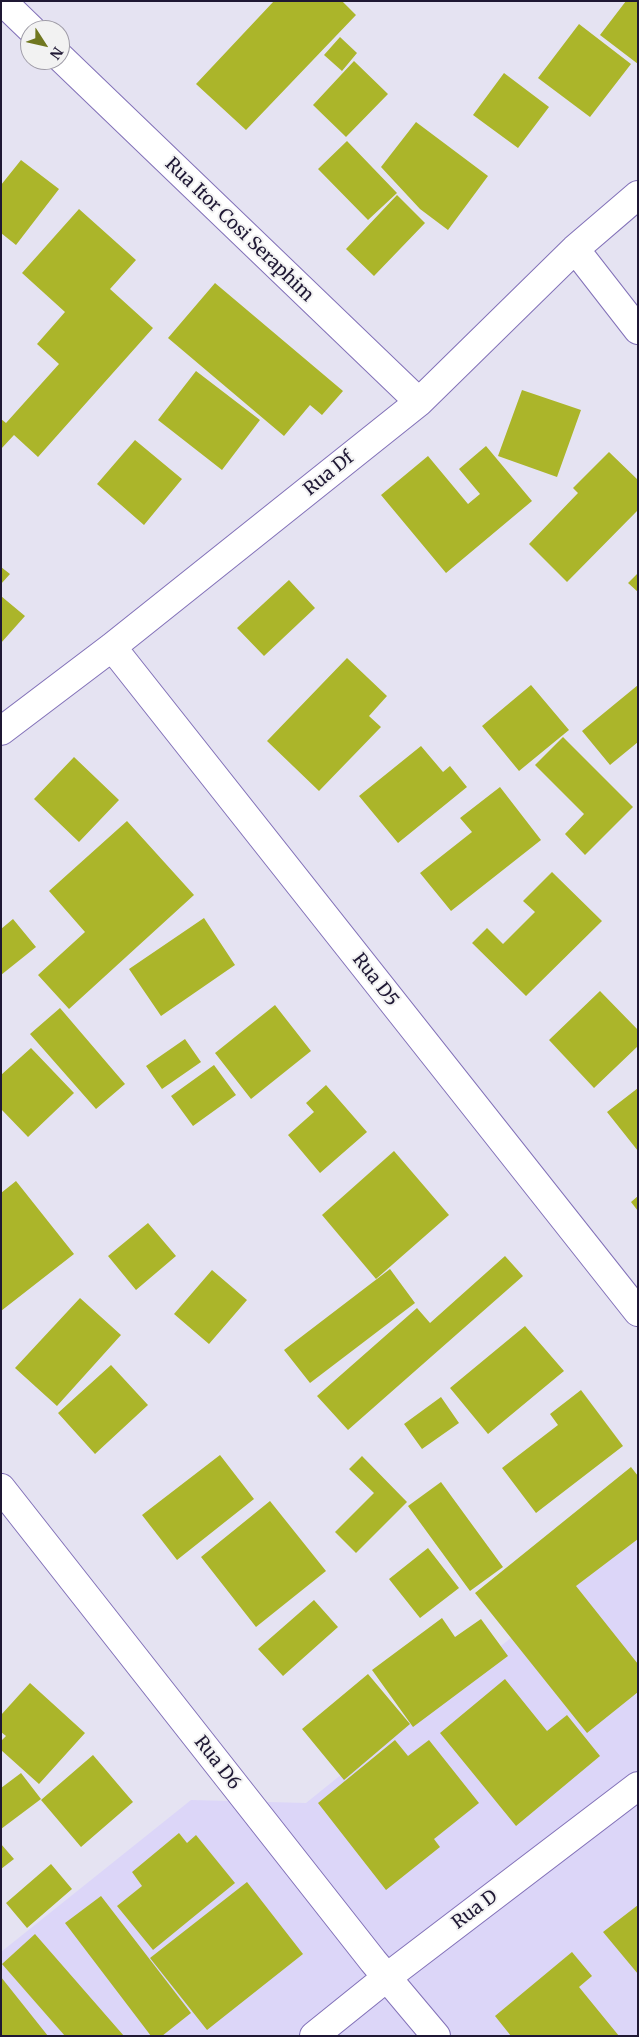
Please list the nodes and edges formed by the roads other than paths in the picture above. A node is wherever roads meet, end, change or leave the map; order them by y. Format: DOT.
graph roads {
  1 [pos="2,1"];
  2 [pos="22,20"];
  3 [pos="70,67"];
  4 [pos="638,195"];
  5 [pos="575,249"];
  6 [pos="638,330"];
  7 [pos="419,402"];
  8 [pos="112,647"];
  9 [pos="1,731"];
  10 [pos="638,1312"];
  11 [pos="1,1488"];
  12 [pos="638,1786"];
  13 [pos="386,1978"];
  14 [pos="314,2036"];
  15 [pos="436,2036"];
  1 -- 2 [label="street"];
  3 -- 7 [label="street, Rua Itor Cosi Seraphim"];
  4 -- 5 [label="street, Rua Df"];
  5 -- 6 [label="street"];
  5 -- 7 [label="street, Rua Df"];
  7 -- 8 [label="street, Rua Df"];
  8 -- 9 [label="street, Rua Df"];
  8 -- 10 [label="street, Rua D5"];
  11 -- 13 [label="street, Rua D6"];
  12 -- 13 [label="street, Rua D"];
  13 -- 14 [label="street, Rua D"];
  13 -- 15 [label="street, Rua D6"];
}
